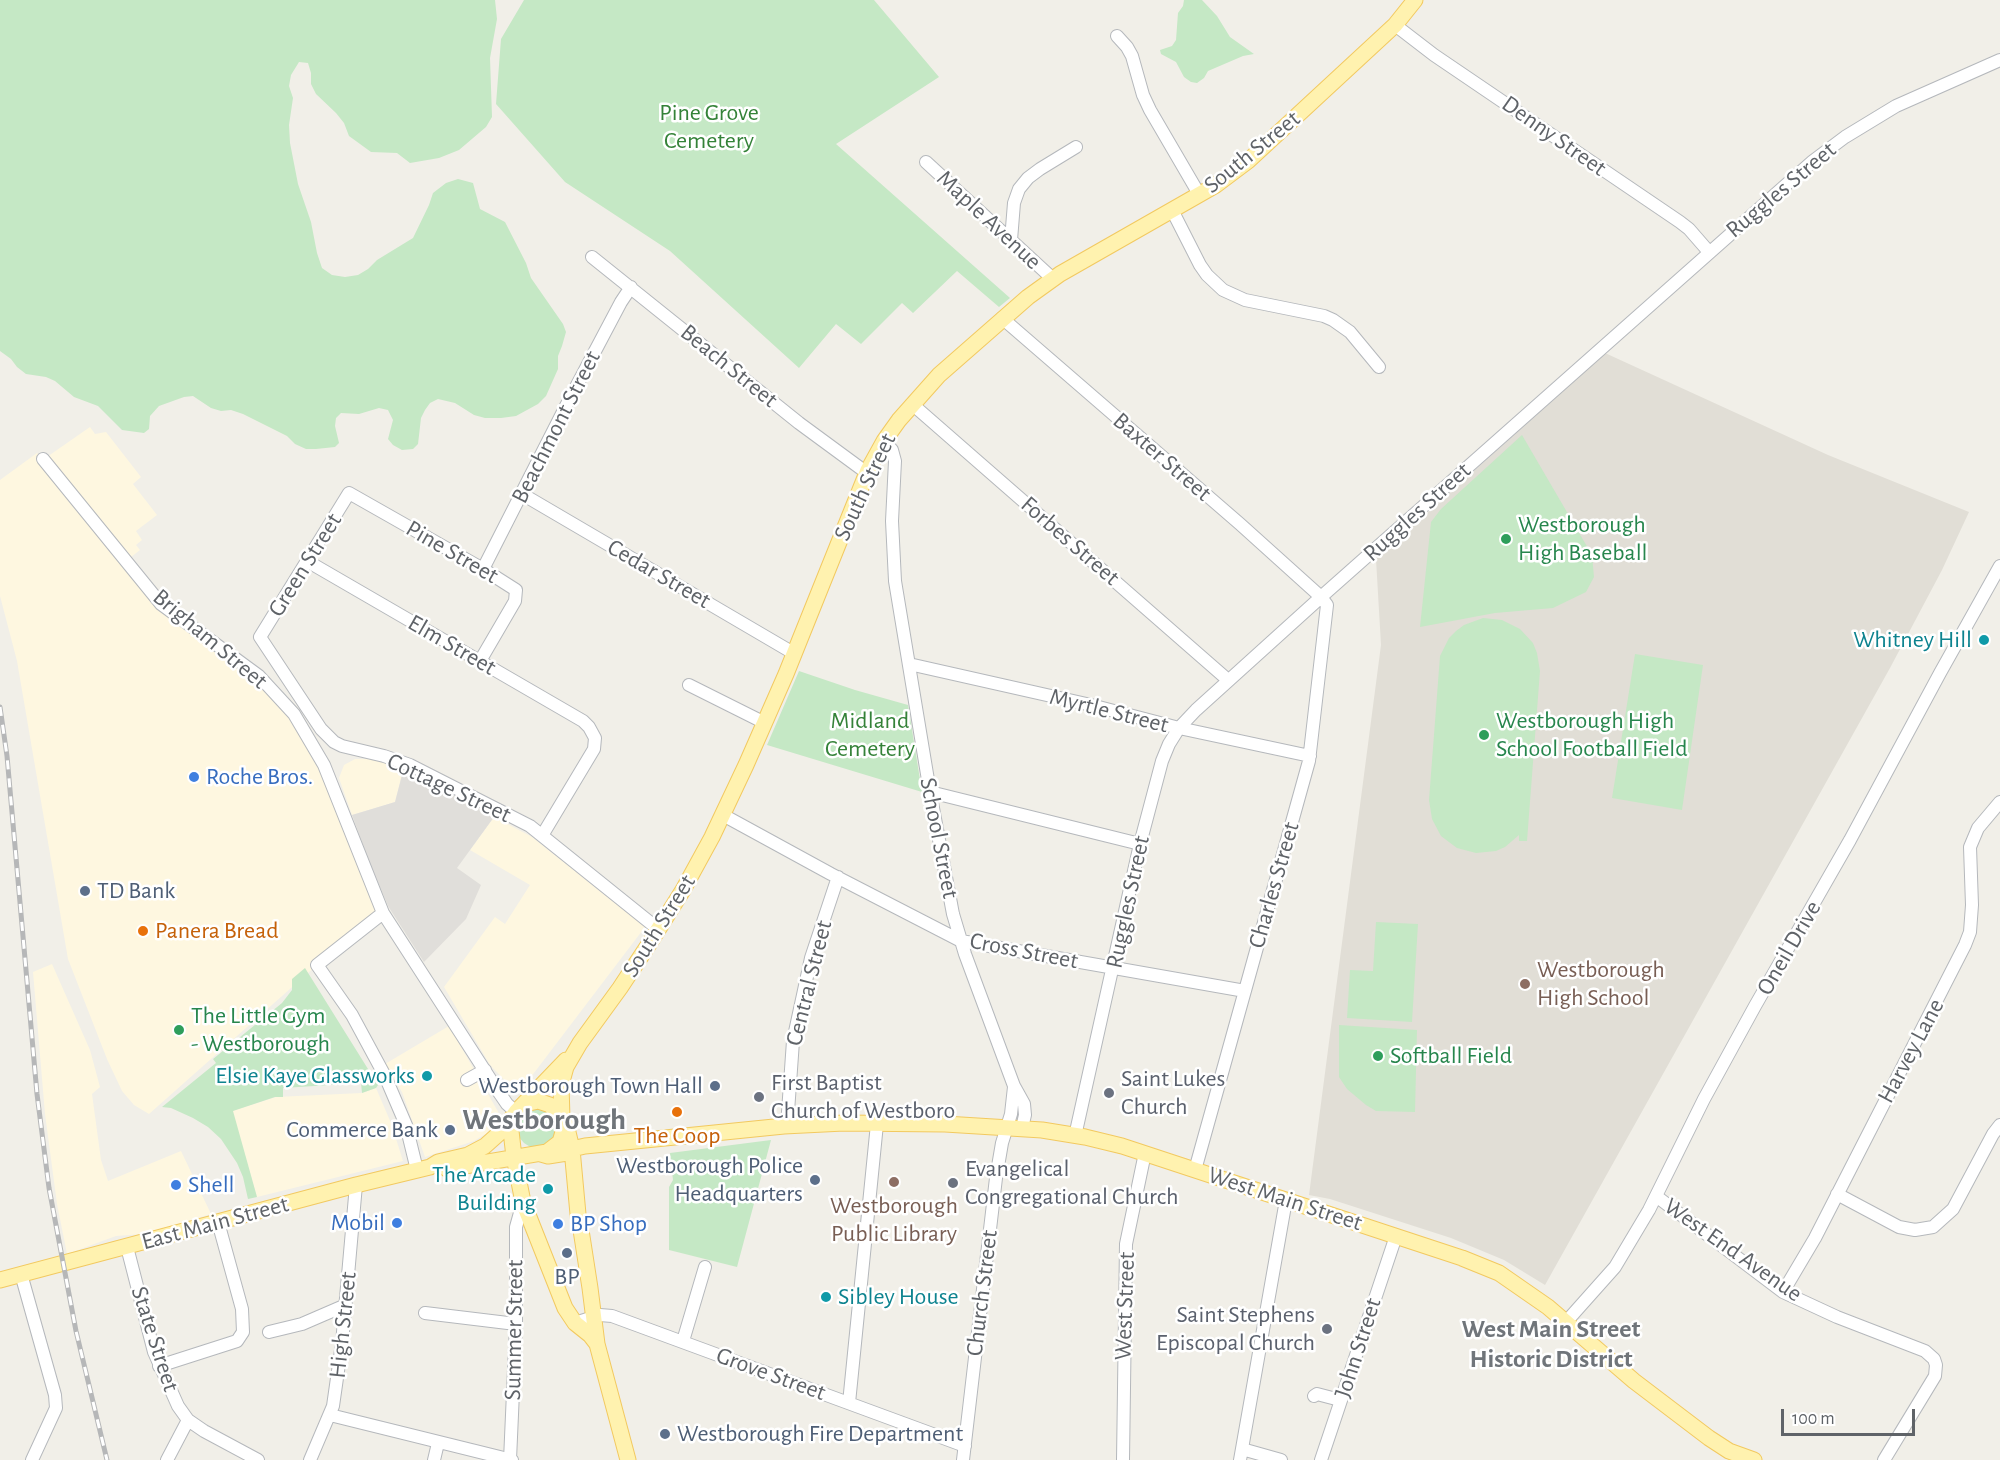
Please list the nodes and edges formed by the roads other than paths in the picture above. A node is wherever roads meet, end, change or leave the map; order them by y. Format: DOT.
graph roads {
  1 [pos="1415,0"];
  2 [pos="1395,25"];
  3 [pos="1117,36"];
  4 [pos="2000,60"];
  5 [pos="1076,147"];
  6 [pos="926,162"];
  7 [pos="1200,195"];
  8 [pos="1172,210"];
  9 [pos="1011,240"];
  10 [pos="1709,252"];
  11 [pos="592,257"];
  12 [pos="1053,279"];
  13 [pos="631,287"];
  14 [pos="1002,318"];
  15 [pos="1379,367"];
  16 [pos="912,404"];
  17 [pos="884,441"];
  18 [pos="44,459"];
  19 [pos="867,473"];
  20 [pos="349,493"];
  21 [pos="522,494"];
  22 [pos="307,561"];
  23 [pos="2000,566"];
  24 [pos="483,569"];
  25 [pos="1321,597"];
  26 [pos="260,636"];
  27 [pos="795,654"];
  28 [pos="480,661"];
  29 [pos="909,664"];
  30 [pos="1228,680"];
  31 [pos="689,685"];
  32 [pos="765,723"];
  33 [pos="1179,728"];
  34 [pos="1310,756"];
  35 [pos="930,792"];
  36 [pos="2000,802"];
  37 [pos="723,815"];
  38 [pos="543,834"];
  39 [pos="1140,844"];
  40 [pos="838,878"];
  41 [pos="383,913"];
  42 [pos="658,929"];
  43 [pos="961,941"];
  44 [pos="1114,968"];
  45 [pos="1245,991"];
  46 [pos="574,1052"];
  47 [pos="485,1070"];
  48 [pos="467,1080"];
  49 [pos="1014,1086"];
  50 [pos="518,1111"];
  51 [pos="564,1121"];
  52 [pos="877,1124"];
  53 [pos="2000,1125"];
  54 [pos="787,1126"];
  55 [pos="1006,1128"];
  56 [pos="1022,1128"];
  57 [pos="1075,1136"];
  58 [pos="513,1138"];
  59 [pos="489,1142"];
  60 [pos="575,1148"];
  61 [pos="1145,1153"];
  62 [pos="539,1154"];
  63 [pos="514,1157"];
  64 [pos="486,1163"];
  65 [pos="424,1169"];
  66 [pos="1195,1170"];
  67 [pos="519,1183"];
  68 [pos="356,1185"];
  69 [pos="1836,1194"];
  70 [pos="1656,1196"];
  71 [pos="1286,1200"];
  72 [pos="524,1202"];
  73 [pos="218,1222"];
  74 [pos="1396,1236"];
  75 [pos="128,1247"];
  76 [pos="705,1267"];
  77 [pos="21,1274"];
  78 [pos="0,1280"];
  79 [pos="1783,1292"];
  80 [pos="346,1305"];
  81 [pos="425,1313"];
  82 [pos="593,1317"];
  83 [pos="1566,1322"];
  84 [pos="575,1323"];
  85 [pos="516,1324"];
  86 [pos="269,1332"];
  87 [pos="683,1341"];
  88 [pos="597,1344"];
  89 [pos="159,1366"];
  90 [pos="1314,1396"];
  91 [pos="1340,1400"];
  92 [pos="849,1402"];
  93 [pos="330,1415"];
  94 [pos="188,1420"];
  95 [pos="438,1443"];
  96 [pos="965,1446"];
  97 [pos="1241,1455"];
  98 [pos="32,1460"];
  99 [pos="167,1460"];
  100 [pos="258,1460"];
  101 [pos="310,1460"];
  102 [pos="434,1460"];
  103 [pos="510,1460"];
  104 [pos="628,1460"];
  105 [pos="963,1460"];
  106 [pos="1123,1460"];
  107 [pos="1281,1460"];
  108 [pos="1321,1460"];
  109 [pos="1754,1460"];
  110 [pos="1884,1460"];
  1 -- 2 [label="main road, South Street"];
  2 -- 7 [label="main road, South Street"];
  2 -- 10 [label="street, Denny Street"];
  3 -- 7 [label="street"];
  4 -- 10 [label="street, Ruggles Street"];
  5 -- 9 [label="street"];
  6 -- 9 [label="street, Maple Avenue"];
  7 -- 8 [label="main road, South Street"];
  8 -- 12 [label="main road, South Street"];
  8 -- 15 [label="street"];
  9 -- 12 [label="street, Maple Avenue"];
  10 -- 25 [label="street, Ruggles Street"];
  11 -- 13 [label="street, Beach Street"];
  12 -- 14 [label="main road, South Street"];
  13 -- 19 [label="street, Beach Street"];
  13 -- 21 [label="street, Beachmont Street"];
  14 -- 16 [label="main road, South Street"];
  14 -- 25 [label="street, Baxter Street"];
  16 -- 17 [label="main road, South Street"];
  16 -- 30 [label="street, Forbes Street"];
  17 -- 19 [label="main road, South Street"];
  17 -- 29 [label="street, School Street"];
  18 -- 41 [label="street, Brigham Street"];
  19 -- 27 [label="main road, South Street"];
  20 -- 22 [label="street, Green Street"];
  20 -- 24 [label="street, Pine Street"];
  21 -- 24 [label="street, Beachmont Street"];
  21 -- 27 [label="street, Cedar Street"];
  22 -- 26 [label="street, Green Street"];
  22 -- 28 [label="street, Elm Street"];
  23 -- 70 [label="street, Oneil Drive"];
  24 -- 28 [label="street, Pine Street"];
  25 -- 30 [label="street, Ruggles Street"];
  25 -- 34 [label="street, Charles Street"];
  26 -- 38 [label="street, Cottage Street"];
  27 -- 32 [label="main road, South Street"];
  28 -- 38 [label="street, Elm Street"];
  29 -- 33 [label="street, Myrtle Street"];
  29 -- 35 [label="street, School Street"];
  30 -- 33 [label="street, Ruggles Street"];
  31 -- 32 [label="street"];
  32 -- 37 [label="main road, South Street"];
  33 -- 34 [label="street, Myrtle Street"];
  33 -- 39 [label="street, Ruggles Street"];
  34 -- 45 [label="street, Charles Street"];
  35 -- 39 [label="street"];
  35 -- 43 [label="street, School Street"];
  36 -- 69 [label="street, Harvey Lane"];
  37 -- 40 [label="street, Cross Street"];
  37 -- 42 [label="main road, South Street"];
  38 -- 42 [label="street, Cottage Street"];
  39 -- 44 [label="street, Ruggles Street"];
  40 -- 43 [label="street, Cross Street"];
  40 -- 54 [label="street, Central Street"];
  41 -- 47 [label="street, Brigham Street"];
  41 -- 65 [label="street"];
  42 -- 46 [label="main road, South Street"];
  43 -- 44 [label="street, Cross Street"];
  43 -- 49 [label="street, School Street"];
  44 -- 45 [label="street, Cross Street"];
  44 -- 57 [label="street, Ruggles Street"];
  45 -- 66 [label="street, Charles Street"];
  46 -- 50 [label="main road, South Street"];
  46 -- 51 [label="main road, South Street"];
  47 -- 48 [label="street"];
  47 -- 50 [label="street, Brigham Street"];
  49 -- 55 [label="street, School Street"];
  49 -- 56 [label="street, School Street"];
  50 -- 51 [label="main road"];
  50 -- 58 [label="main road"];
  50 -- 59 [label="main road, South Street"];
  51 -- 60 [label="main road, South Street"];
  51 -- 62 [label="main road"];
  52 -- 54 [label="main road, West Main Street"];
  52 -- 55 [label="main road, West Main Street"];
  52 -- 92 [label="street"];
  53 -- 69 [label="street"];
  54 -- 60 [label="main road, West Main Street"];
  55 -- 56 [label="main road, West Main Street"];
  55 -- 96 [label="street, Church Street"];
  56 -- 57 [label="main road, West Main Street"];
  57 -- 61 [label="main road, West Main Street"];
  58 -- 62 [label="main road"];
  58 -- 63 [label="main road"];
  59 -- 65 [label="main road, East Main Street"];
  60 -- 62 [label="main road, West Main Street"];
  60 -- 82 [label="main road, South Street"];
  61 -- 66 [label="main road, West Main Street"];
  61 -- 106 [label="street, West Street"];
  62 -- 63 [label="main road, East Main Street"];
  63 -- 64 [label="main road, East Main Street"];
  63 -- 67 [label="main road"];
  64 -- 65 [label="main road, East Main Street"];
  64 -- 67 [label="main road"];
  65 -- 68 [label="main road, East Main Street"];
  66 -- 71 [label="main road, West Main Street"];
  67 -- 72 [label="main road"];
  68 -- 73 [label="main road, East Main Street"];
  68 -- 80 [label="street, High Street"];
  69 -- 79 [label="street, Harvey Lane"];
  70 -- 79 [label="street, West End Avenue"];
  70 -- 83 [label="street, Oneil Drive"];
  71 -- 74 [label="main road, West Main Street"];
  71 -- 97 [label="street"];
  72 -- 84 [label="main road"];
  72 -- 85 [label="street, Summer Street"];
  73 -- 75 [label="main road, East Main Street"];
  73 -- 89 [label="street"];
  74 -- 83 [label="main road, West Main Street"];
  74 -- 91 [label="street, John Street"];
  75 -- 77 [label="main road, East Main Street"];
  75 -- 89 [label="street, State Street"];
  76 -- 87 [label="street"];
  77 -- 78 [label="main road, East Main Street"];
  77 -- 98 [label="street"];
  79 -- 110 [label="street, West End Avenue"];
  80 -- 86 [label="street"];
  80 -- 93 [label="street, High Street"];
  81 -- 85 [label="street"];
  82 -- 84 [label="street, Grove Street"];
  82 -- 87 [label="street, Grove Street"];
  82 -- 88 [label="main road, South Street"];
  83 -- 109 [label="main road, West Main Street"];
  84 -- 88 [label="main road"];
  85 -- 103 [label="street, Summer Street"];
  87 -- 92 [label="street, Grove Street"];
  88 -- 104 [label="main road, South Street"];
  89 -- 94 [label="street, State Street"];
  90 -- 91 [label="street"];
  91 -- 108 [label="street, John Street"];
  92 -- 96 [label="street, Grove Street"];
  93 -- 95 [label="street"];
  93 -- 101 [label="street, High Street"];
  94 -- 99 [label="street"];
  94 -- 100 [label="street, State Street"];
  95 -- 102 [label="street"];
  95 -- 103 [label="street"];
  96 -- 105 [label="street, Church Street"];
  97 -- 107 [label="street"];
}
